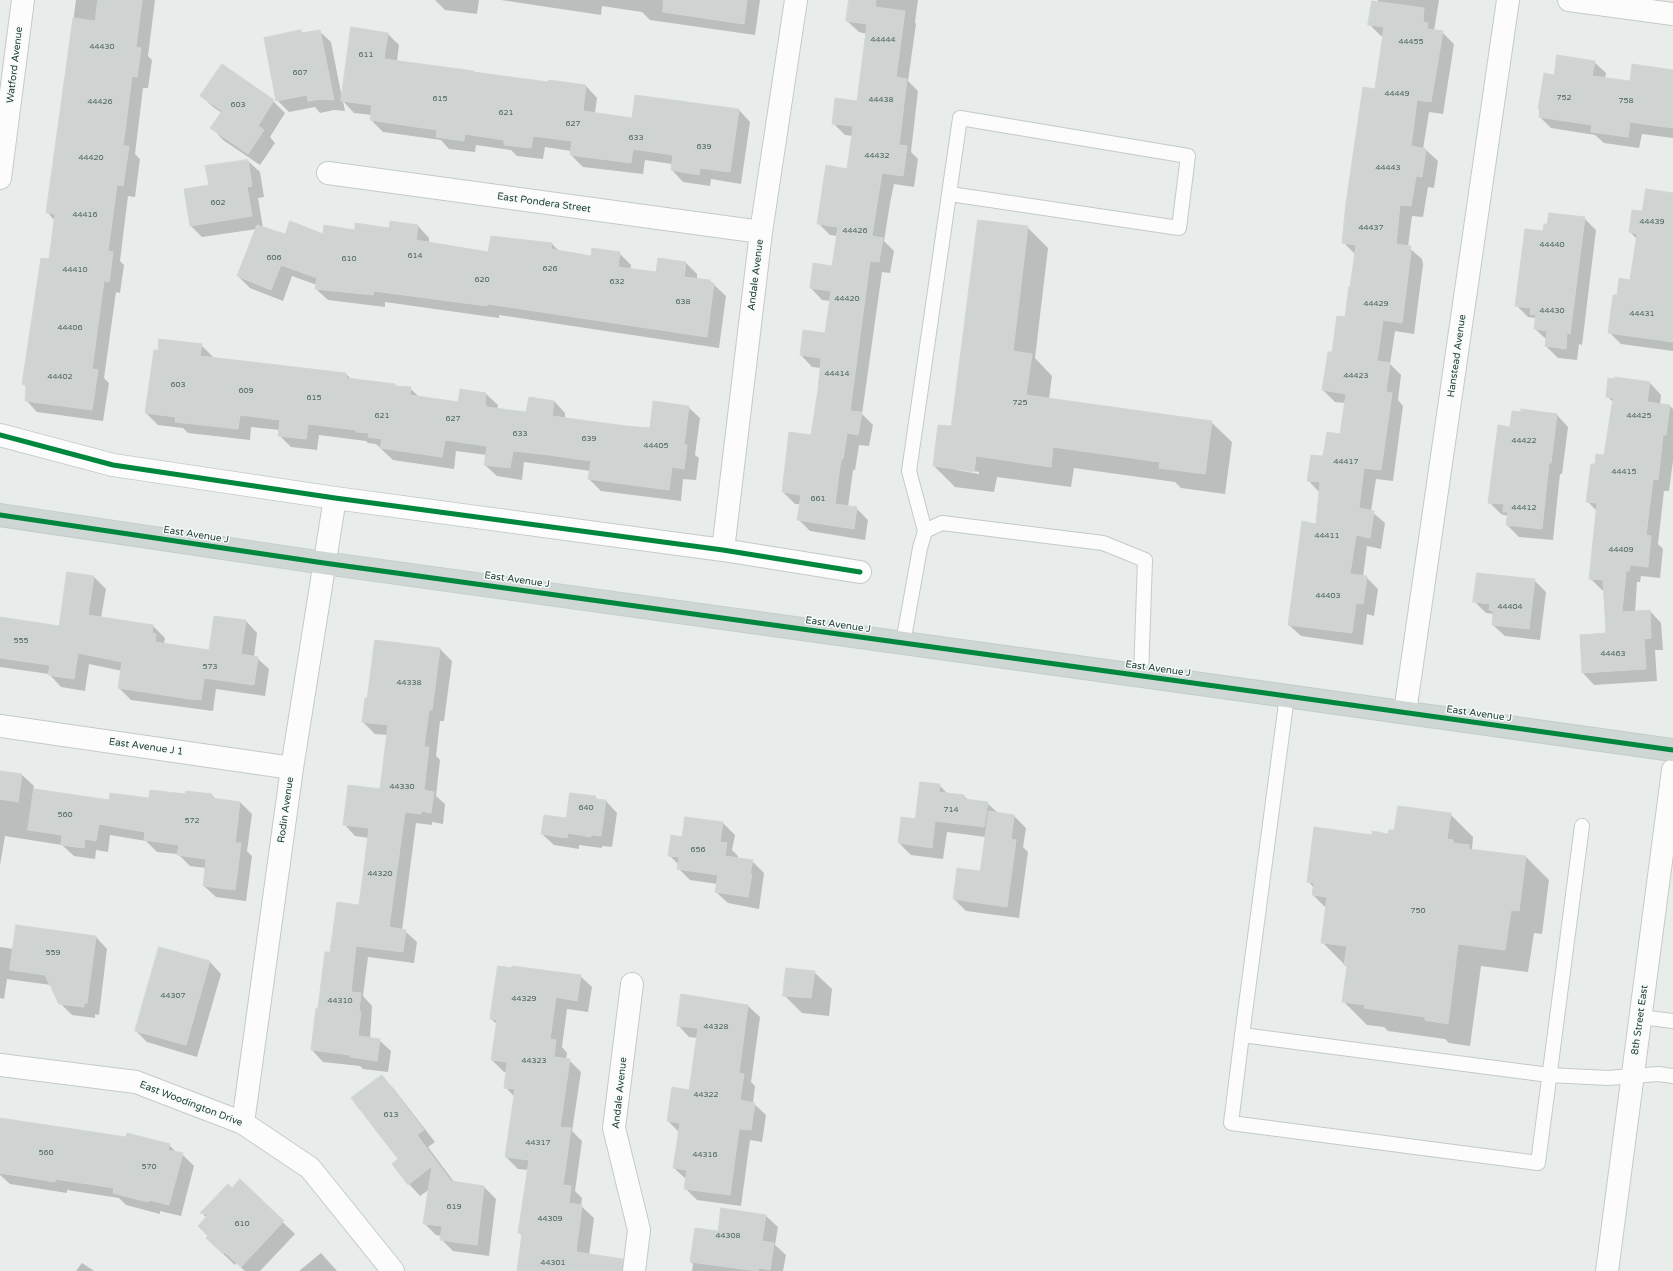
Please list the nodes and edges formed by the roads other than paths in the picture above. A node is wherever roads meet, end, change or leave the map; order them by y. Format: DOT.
graph roads {
  1 [pos="23,0"];
  2 [pos="796,0"];
  3 [pos="1508,0"];
  4 [pos="1569,0"];
  5 [pos="1673,14"];
  6 [pos="328,173"];
  7 [pos="0,178"];
  8 [pos="950,194"];
  9 [pos="761,232"];
  10 [pos="0,435"];
  11 [pos="335,498"];
  12 [pos="0,515"];
  13 [pos="925,531"];
  14 [pos="724,550"];
  15 [pos="324,563"];
  16 [pos="860,572"];
  17 [pos="903,643"];
  18 [pos="1141,676"];
  19 [pos="1287,696"];
  20 [pos="1405,712"];
  21 [pos="0,726"];
  22 [pos="1673,750"];
  23 [pos="292,768"];
  24 [pos="1673,770"];
  25 [pos="1582,826"];
  26 [pos="632,984"];
  27 [pos="1641,1017"];
  28 [pos="1673,1021"];
  29 [pos="1242,1035"];
  30 [pos="0,1064"];
  31 [pos="1549,1075"];
  32 [pos="1633,1075"];
  33 [pos="1673,1076"];
  34 [pos="243,1123"];
  35 [pos="393,1271"];
  36 [pos="634,1271"];
  37 [pos="1608,1271"];
  1 -- 7 [label="street, Watford Avenue"];
  2 -- 9 [label="street, Andale Avenue"];
  3 -- 20 [label="street, Hanstead Avenue"];
  4 -- 5 [label="street"];
  6 -- 9 [label="street, East Pondera Street"];
  8 -- 8 [label="lane"];
  8 -- 13 [label="lane"];
  9 -- 14 [label="street, Andale Avenue"];
  10 -- 11 [label="street"];
  11 -- 14 [label="street"];
  11 -- 15 [label="street, Rodin Avenue"];
  12 -- 15 [label="main road, East Avenue J"];
  13 -- 17 [label="lane"];
  13 -- 18 [label="lane"];
  14 -- 16 [label="street"];
  15 -- 17 [label="main road, East Avenue J"];
  15 -- 23 [label="street, Rodin Avenue"];
  17 -- 18 [label="main road, East Avenue J"];
  18 -- 19 [label="main road, East Avenue J"];
  19 -- 20 [label="main road, East Avenue J"];
  19 -- 29 [label="lane"];
  20 -- 22 [label="main road, East Avenue J"];
  21 -- 23 [label="street, East Avenue J 1"];
  23 -- 34 [label="street, Rodin Avenue"];
  24 -- 27 [label="street, 8th Street East"];
  25 -- 31 [label="lane"];
  26 -- 36 [label="street, Andale Avenue"];
  27 -- 28 [label="lane"];
  27 -- 32 [label="street, 8th Street East"];
  29 -- 31 [label="lane"];
  29 -- 31 [label="lane"];
  30 -- 34 [label="street, East Woodington Drive"];
  31 -- 32 [label="lane"];
  32 -- 33 [label="lane"];
  32 -- 37 [label="street, 8th Street East"];
  34 -- 35 [label="street, East Woodington Drive"];
}
